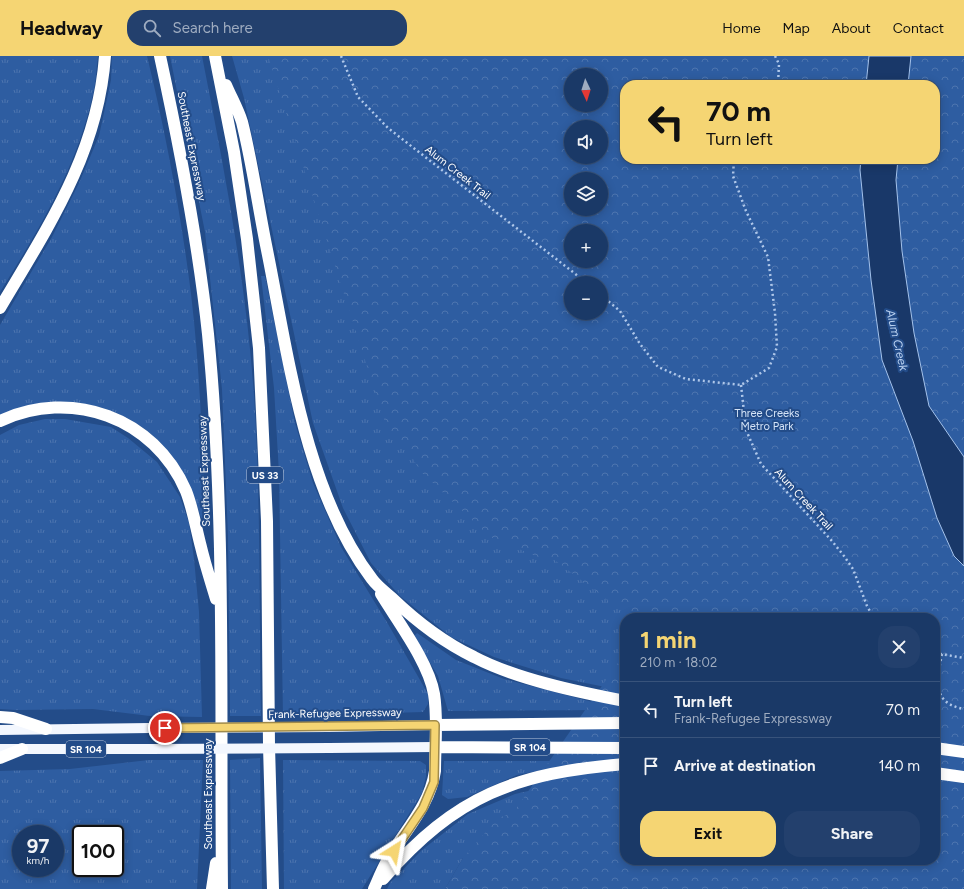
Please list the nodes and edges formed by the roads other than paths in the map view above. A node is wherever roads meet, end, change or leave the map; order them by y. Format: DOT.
graph roads {
  1 [pos="105,56"];
  2 [pos="160,56"];
  3 [pos="216,60"];
  4 [pos="0,308"];
  5 [pos="0,421"];
  6 [pos="373,581"];
  7 [pos="221,613"];
  8 [pos="620,700"];
  9 [pos="0,717"];
  10 [pos="620,723"];
  11 [pos="435,725"];
  12 [pos="46,729"];
  13 [pos="0,730"];
  14 [pos="435,747"];
  15 [pos="620,748"];
  16 [pos="0,749"];
  17 [pos="22,749"];
  18 [pos="940,749"];
  19 [pos="964,752"];
  20 [pos="0,758"];
  21 [pos="620,765"];
  22 [pos="940,774"];
  23 [pos="964,777"];
  24 [pos="222,836"];
  25 [pos="212,889"];
  26 [pos="222,889"];
  27 [pos="273,889"];
  28 [pos="374,889"];
  1 -- 4 [label="highway"];
  2 -- 7 [label="highway, Southeast Expressway"];
  3 -- 6 [label="highway"];
  3 -- 27 [label="highway, US 33"];
  5 -- 7 [label="highway"];
  6 -- 8 [label="highway"];
  6 -- 11 [label="highway"];
  7 -- 24 [label="highway, Southeast Expressway"];
  9 -- 12 [label="highway"];
  10 -- 11 [label="highway, Frank-Refugee Expressway / SR 104"];
  11 -- 12 [label="main road, Frank-Refugee Expressway / SR 104, bridge"];
  11 -- 14 [label="highway"];
  12 -- 13 [label="main road, Frank-Refugee Expressway"];
  14 -- 15 [label="highway, SR 104"];
  14 -- 17 [label="main road, SR 104, bridge"];
  14 -- 28 [label="highway"];
  16 -- 17 [label="main road"];
  17 -- 20 [label="highway"];
  18 -- 19 [label="highway"];
  21 -- 28 [label="highway"];
  22 -- 23 [label="highway"];
  24 -- 25 [label="highway"];
  24 -- 26 [label="highway, Southeast Expressway"];
}
